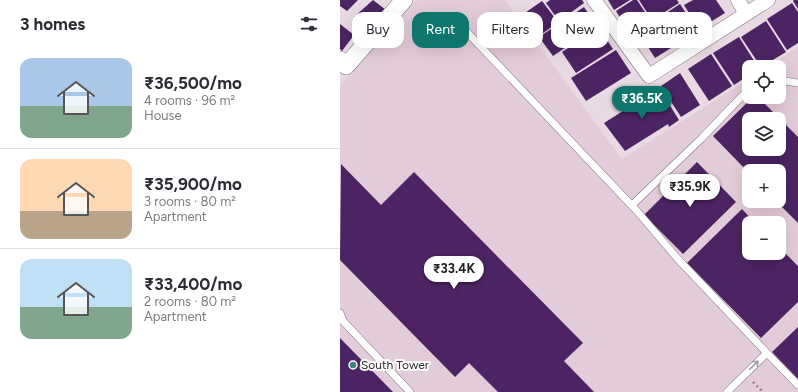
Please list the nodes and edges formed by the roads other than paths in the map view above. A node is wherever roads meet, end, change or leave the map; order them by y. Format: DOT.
graph roads {
  1 [pos="594,0"];
  2 [pos="738,0"];
  3 [pos="768,0"];
  4 [pos="397,3"];
  5 [pos="746,14"];
  6 [pos="469,34"];
  7 [pos="342,66"];
  8 [pos="786,81"];
  9 [pos="798,83"];
  10 [pos="742,96"];
  11 [pos="632,206"];
  12 [pos="340,313"];
  13 [pos="766,353"];
  14 [pos="798,385"];
  15 [pos="410,392"];
  16 [pos="726,392"];
  1 -- 5 [label="street"];
  2 -- 5 [label="street"];
  3 -- 5 [label="street"];
  4 -- 7 [label="street"];
  6 -- 11 [label="lane"];
  8 -- 9 [label="lane"];
  10 -- 11 [label="lane"];
  11 -- 13 [label="lane"];
  12 -- 15 [label="lane"];
  13 -- 14 [label="lane"];
  16 -- 13 [label="lane, one-way"];
}
